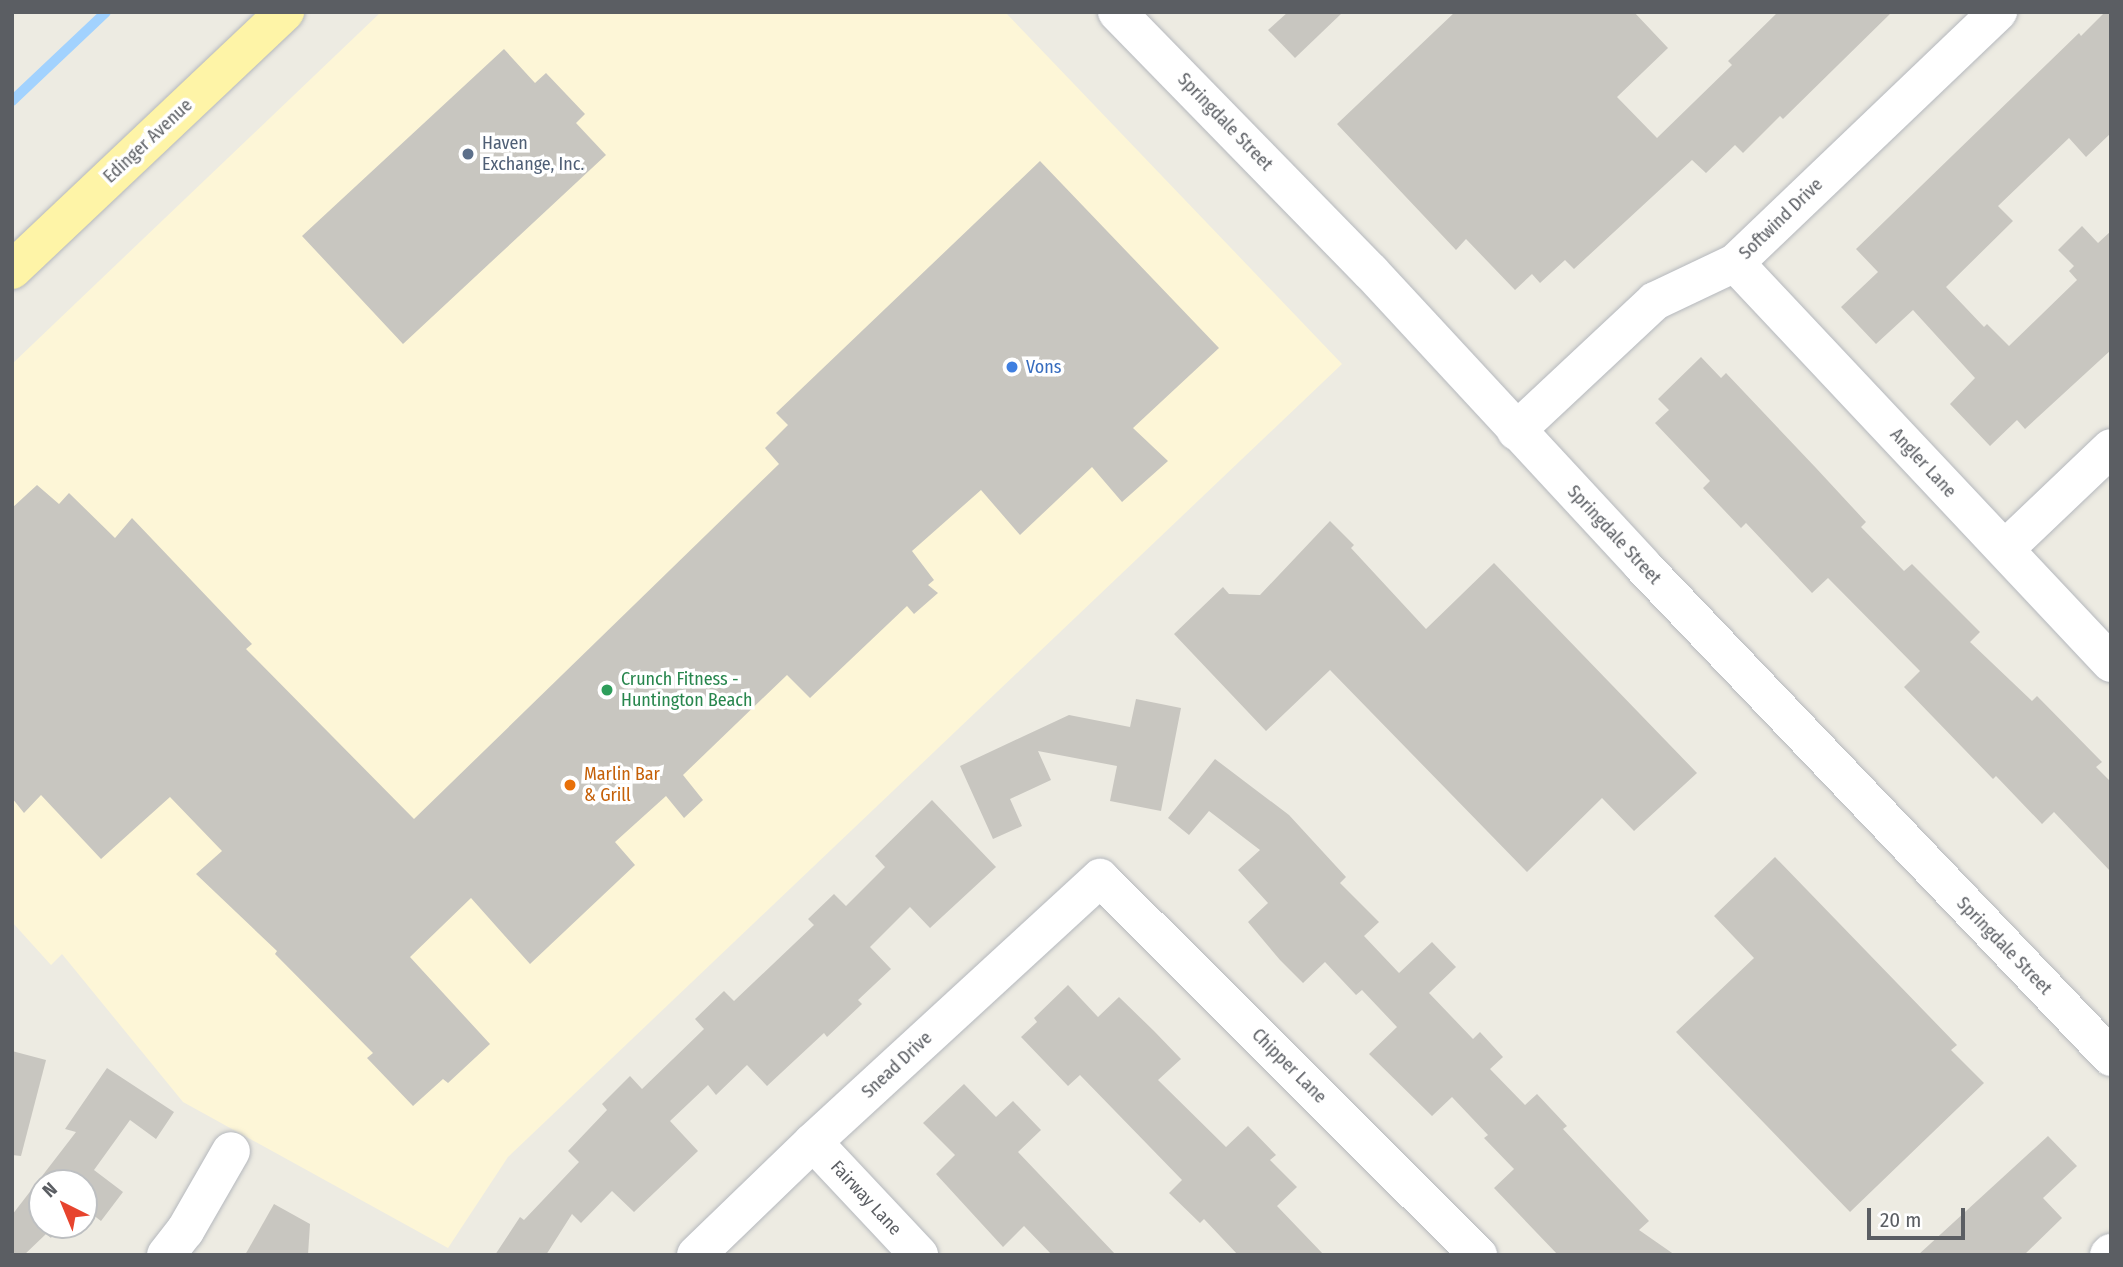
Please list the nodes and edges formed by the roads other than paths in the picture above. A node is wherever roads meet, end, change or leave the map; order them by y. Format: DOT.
graph roads {
  1 [pos="285,12"];
  2 [pos="1118,12"];
  3 [pos="1998,12"];
  4 [pos="1735,263"];
  5 [pos="12,270"];
  6 [pos="1516,431"];
  7 [pos="2111,448"];
  8 [pos="2005,549"];
  9 [pos="2111,663"];
  10 [pos="1100,878"];
  11 [pos="2111,1058"];
  12 [pos="813,1142"];
  13 [pos="231,1151"];
  14 [pos="166,1255"];
  15 [pos="696,1255"];
  16 [pos="919,1255"];
  17 [pos="1478,1255"];
  1 -- 5 [label="main road, Edinger Avenue"];
  2 -- 6 [label="street, Springdale Street"];
  3 -- 4 [label="street, Softwind Drive"];
  4 -- 6 [label="street, Softwind Drive"];
  4 -- 8 [label="street, Angler Lane"];
  6 -- 11 [label="street, Springdale Street"];
  7 -- 8 [label="street"];
  8 -- 9 [label="street, Angler Lane"];
  10 -- 12 [label="street, Snead Drive"];
  10 -- 17 [label="street, Chipper Lane"];
  12 -- 15 [label="street, Snead Drive"];
  12 -- 16 [label="street, Fairway Lane"];
  13 -- 14 [label="street"];
}
